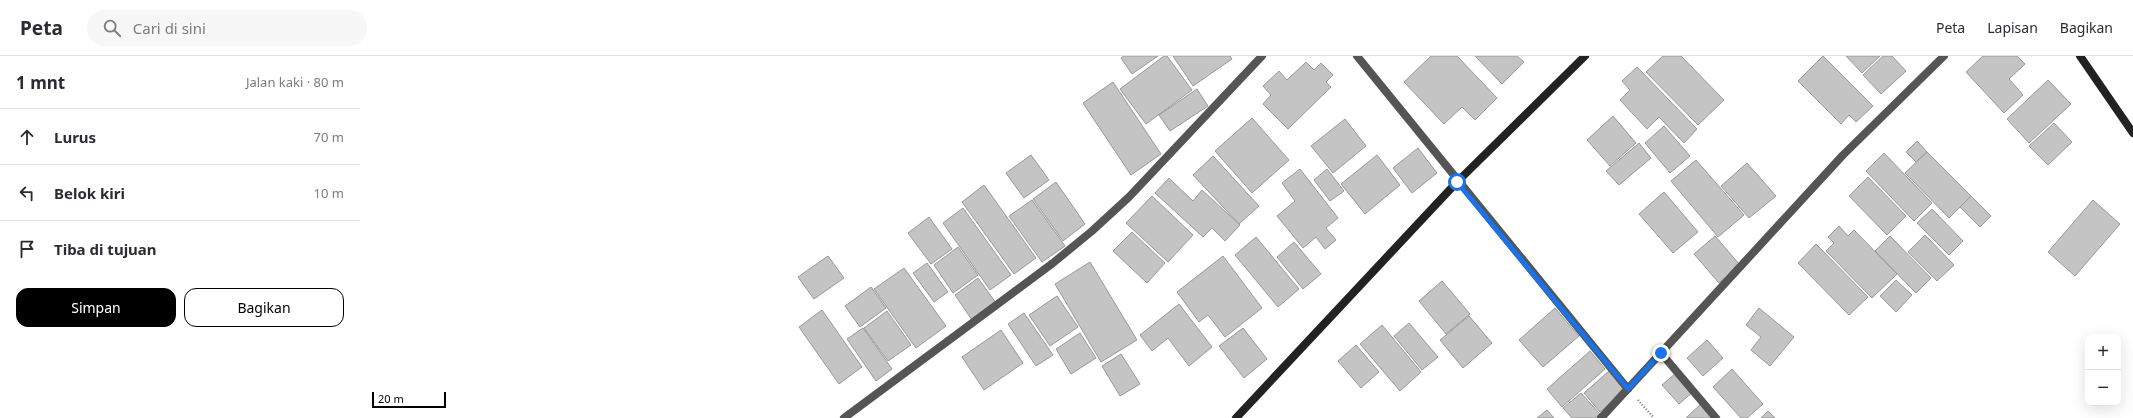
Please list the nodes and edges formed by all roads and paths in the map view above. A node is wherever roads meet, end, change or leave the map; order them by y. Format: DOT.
graph roads {
  1 [pos="1262,56"];
  2 [pos="1357,56"];
  3 [pos="1585,56"];
  4 [pos="1944,56"];
  5 [pos="2080,56"];
  6 [pos="2133,133"];
  7 [pos="1457,182"];
  8 [pos="1661,353"];
  9 [pos="1628,389"];
  10 [pos="844,418"];
  11 [pos="1236,418"];
  12 [pos="1601,418"];
  13 [pos="1654,418"];
  14 [pos="1716,418"];
  1 -- 10 [label="street"];
  2 -- 7 [label="street"];
  3 -- 7 [label="street"];
  4 -- 8 [label="street"];
  5 -- 6 [label="street"];
  7 -- 9 [label="street"];
  7 -- 11 [label="street"];
  8 -- 9 [label="street"];
  8 -- 14 [label="street"];
  9 -- 12 [label="street"];
  9 -- 13 [label="path"];
}
